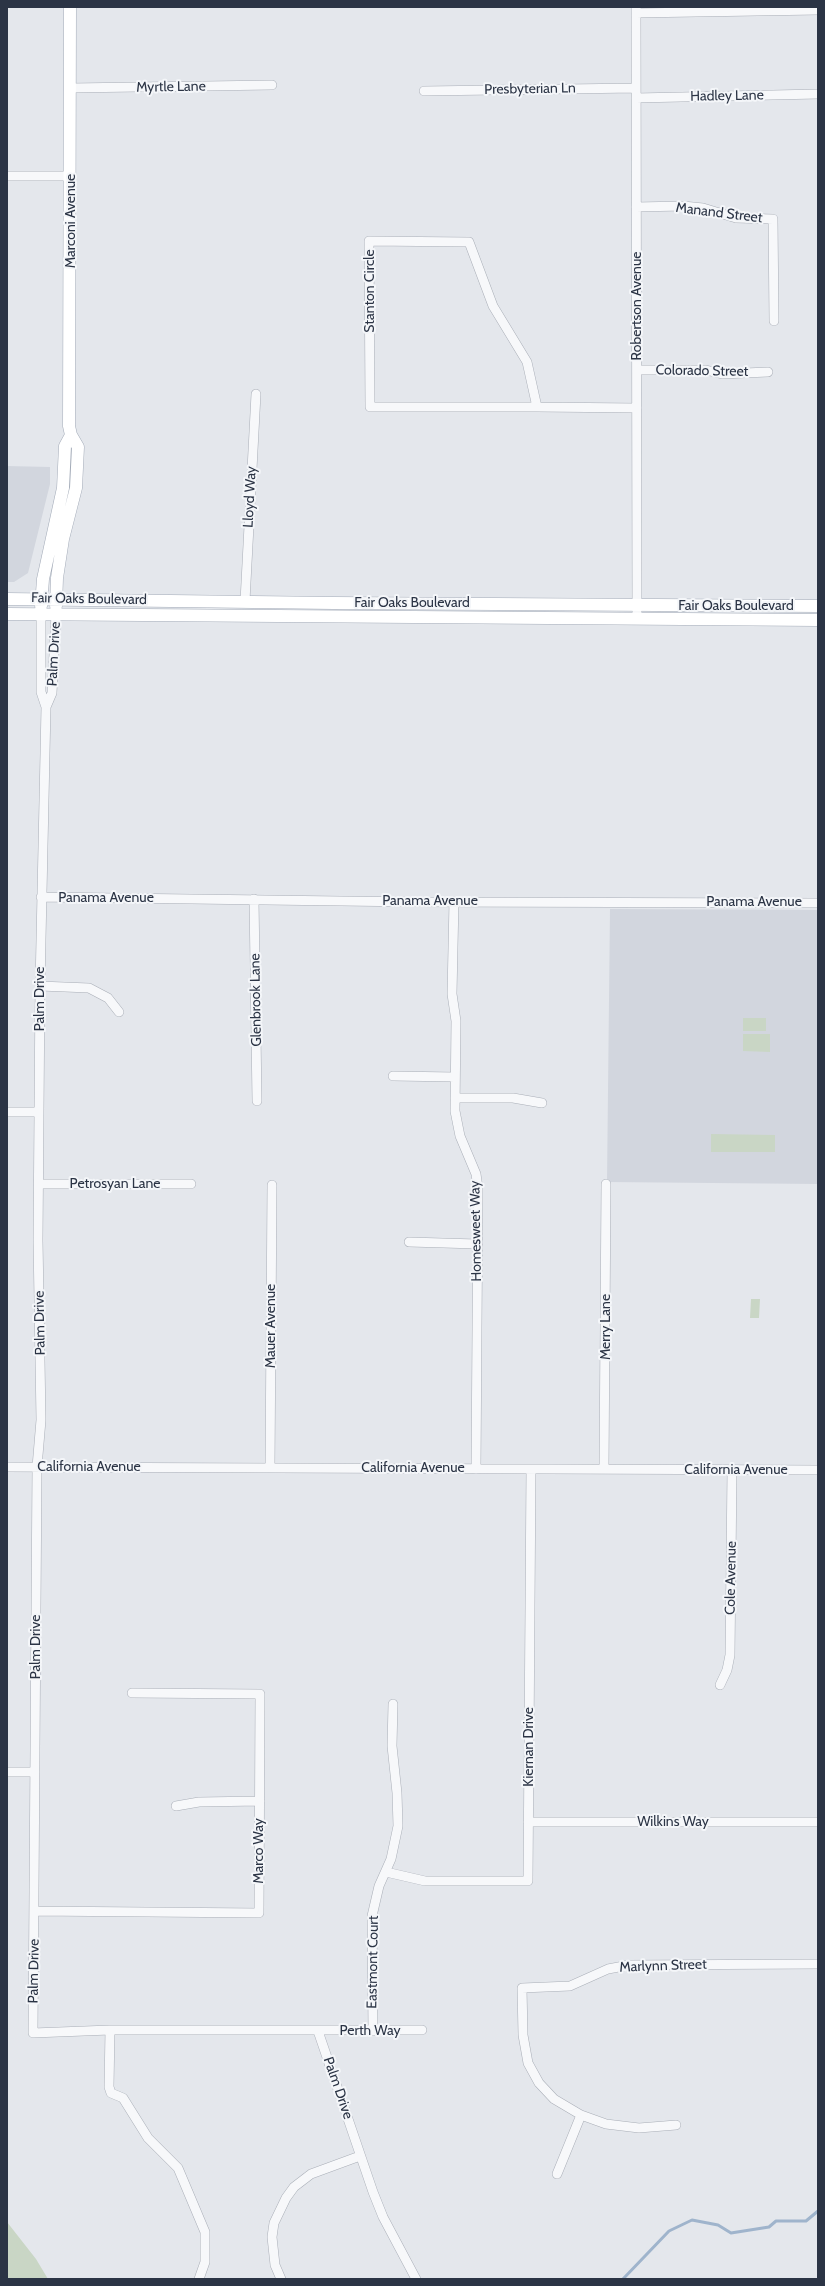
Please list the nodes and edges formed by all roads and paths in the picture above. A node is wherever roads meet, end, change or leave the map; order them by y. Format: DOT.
graph roads {
  1 [pos="70,7"];
  2 [pos="636,10"];
  3 [pos="818,10"];
  4 [pos="272,85"];
  5 [pos="71,88"];
  6 [pos="424,91"];
  7 [pos="636,93"];
  8 [pos="818,94"];
  9 [pos="7,176"];
  10 [pos="71,176"];
  11 [pos="636,207"];
  12 [pos="774,320"];
  13 [pos="637,370"];
  14 [pos="768,372"];
  15 [pos="256,394"];
  16 [pos="538,408"];
  17 [pos="637,408"];
  18 [pos="71,435"];
  19 [pos="7,598"];
  20 [pos="42,599"];
  21 [pos="56,599"];
  22 [pos="245,601"];
  23 [pos="343,603"];
  24 [pos="636,605"];
  25 [pos="818,606"];
  26 [pos="7,614"];
  27 [pos="41,614"];
  28 [pos="56,615"];
  29 [pos="228,616"];
  30 [pos="637,619"];
  31 [pos="818,620"];
  32 [pos="46,707"];
  33 [pos="41,897"];
  34 [pos="254,899"];
  35 [pos="454,901"];
  36 [pos="818,903"];
  37 [pos="40,986"];
  38 [pos="119,1012"];
  39 [pos="393,1076"];
  40 [pos="455,1076"];
  41 [pos="455,1098"];
  42 [pos="257,1101"];
  43 [pos="542,1103"];
  44 [pos="7,1112"];
  45 [pos="39,1112"];
  46 [pos="39,1184"];
  47 [pos="191,1184"];
  48 [pos="606,1184"];
  49 [pos="272,1185"];
  50 [pos="409,1242"];
  51 [pos="477,1244"];
  52 [pos="7,1467"];
  53 [pos="37,1467"];
  54 [pos="270,1468"];
  55 [pos="476,1469"];
  56 [pos="531,1469"];
  57 [pos="604,1469"];
  58 [pos="732,1470"];
  59 [pos="818,1470"];
  60 [pos="720,1685"];
  61 [pos="132,1693"];
  62 [pos="393,1704"];
  63 [pos="7,1772"];
  64 [pos="35,1772"];
  65 [pos="260,1801"];
  66 [pos="176,1806"];
  67 [pos="528,1822"];
  68 [pos="818,1822"];
  69 [pos="386,1872"];
  70 [pos="35,1911"];
  71 [pos="818,1964"];
  72 [pos="110,2030"];
  73 [pos="422,2030"];
  74 [pos="318,2031"];
  75 [pos="372,2031"];
  76 [pos="581,2115"];
  77 [pos="676,2125"];
  78 [pos="360,2156"];
  79 [pos="557,2174"];
  80 [pos="199,2279"];
  81 [pos="281,2279"];
  82 [pos="416,2279"];
  1 -- 5 [label="main road, Marconi Avenue"];
  2 -- 3 [label="street"];
  2 -- 7 [label="street, Robertson Avenue"];
  4 -- 5 [label="street, Myrtle Lane"];
  5 -- 10 [label="main road, Marconi Avenue"];
  6 -- 7 [label="street, Presbyterian Ln"];
  7 -- 8 [label="street, Hadley Lane"];
  7 -- 11 [label="street, Robertson Avenue"];
  9 -- 10 [label="street"];
  10 -- 18 [label="main road, Marconi Avenue"];
  11 -- 12 [label="street, Manand Street"];
  11 -- 13 [label="street, Robertson Avenue"];
  13 -- 14 [label="street, Colorado Street"];
  13 -- 17 [label="street, Robertson Avenue"];
  15 -- 22 [label="street, Lloyd Way"];
  16 -- 16 [label="street, Stanton Circle"];
  16 -- 17 [label="street, Stanton Circle"];
  17 -- 24 [label="street, Robertson Avenue"];
  18 -- 20 [label="main road, Marconi Avenue"];
  18 -- 21 [label="main road, Marconi Avenue"];
  19 -- 20 [label="main road, Fair Oaks Boulevard"];
  20 -- 21 [label="main road, Fair Oaks Boulevard"];
  20 -- 27 [label="main road, Marconi Avenue"];
  21 -- 22 [label="main road, Fair Oaks Boulevard"];
  21 -- 28 [label="main road, Palm Drive"];
  22 -- 23 [label="main road, Fair Oaks Boulevard"];
  23 -- 24 [label="main road, Fair Oaks Boulevard"];
  23 -- 29 [label="main road"];
  24 -- 25 [label="main road, Fair Oaks Boulevard"];
  24 -- 30 [label="street, Robertson Avenue"];
  26 -- 27 [label="main road, Fair Oaks Boulevard"];
  27 -- 28 [label="main road, Fair Oaks Boulevard"];
  27 -- 32 [label="street, Palm Drive"];
  28 -- 29 [label="main road, Fair Oaks Boulevard"];
  28 -- 32 [label="street, Palm Drive"];
  29 -- 30 [label="main road, Fair Oaks Boulevard"];
  30 -- 31 [label="main road, Fair Oaks Boulevard"];
  32 -- 33 [label="street, Palm Drive"];
  33 -- 34 [label="street, Panama Avenue"];
  33 -- 37 [label="street, Palm Drive"];
  34 -- 35 [label="street, Panama Avenue"];
  34 -- 42 [label="street, Glenbrook Lane"];
  35 -- 36 [label="street, Panama Avenue"];
  35 -- 40 [label="street, Homesweet Way"];
  37 -- 38 [label="street"];
  37 -- 45 [label="street, Palm Drive"];
  39 -- 40 [label="street"];
  40 -- 41 [label="street, Homesweet Way"];
  41 -- 43 [label="street"];
  41 -- 51 [label="street, Homesweet Way"];
  44 -- 45 [label="street"];
  45 -- 46 [label="street, Palm Drive"];
  46 -- 47 [label="street, Petrosyan Lane"];
  46 -- 53 [label="street, Palm Drive"];
  48 -- 57 [label="street, Merry Lane"];
  49 -- 54 [label="street, Mauer Avenue"];
  50 -- 51 [label="street"];
  51 -- 55 [label="street, Homesweet Way"];
  52 -- 53 [label="street, California Avenue"];
  53 -- 54 [label="street, California Avenue"];
  53 -- 64 [label="street, Palm Drive"];
  54 -- 55 [label="street, California Avenue"];
  55 -- 56 [label="street, California Avenue"];
  56 -- 57 [label="street, California Avenue"];
  56 -- 67 [label="street, Kiernan Drive"];
  57 -- 58 [label="street, California Avenue"];
  58 -- 59 [label="street, California Avenue"];
  58 -- 60 [label="street, Cole Avenue"];
  61 -- 65 [label="street, Marco Way"];
  62 -- 69 [label="street, Eastmont Court"];
  63 -- 64 [label="street"];
  64 -- 70 [label="street, Palm Drive"];
  65 -- 66 [label="street"];
  65 -- 70 [label="street, Marco Way"];
  67 -- 68 [label="street, Wilkins Way"];
  67 -- 69 [label="street, Kiernan Drive"];
  69 -- 75 [label="street, Eastmont Court"];
  70 -- 72 [label="street, Palm Drive"];
  71 -- 76 [label="street, Marlynn Street"];
  72 -- 74 [label="street, Palm Drive"];
  72 -- 80 [label="street"];
  73 -- 75 [label="street, Perth Way"];
  74 -- 75 [label="street, Perth Way"];
  74 -- 78 [label="street, Palm Drive"];
  76 -- 77 [label="street, Marlynn Street"];
  76 -- 79 [label="street"];
  78 -- 81 [label="street"];
  78 -- 82 [label="street, Palm Drive"];
}
